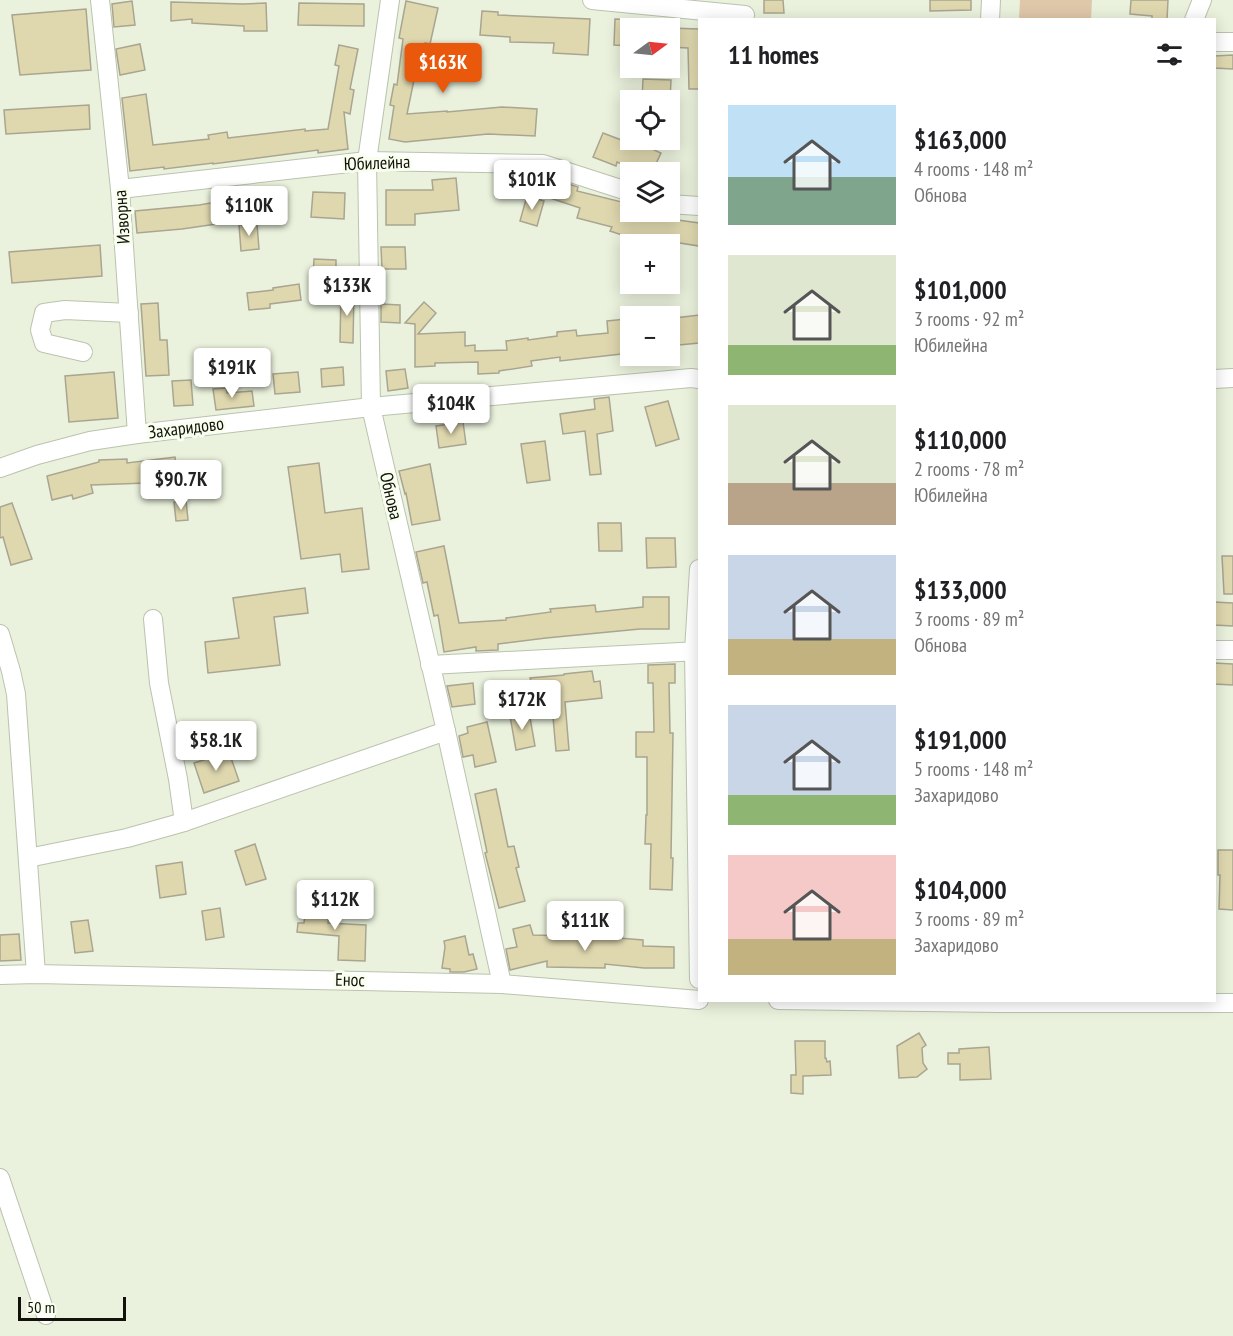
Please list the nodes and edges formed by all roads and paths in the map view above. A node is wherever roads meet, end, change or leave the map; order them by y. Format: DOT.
graph roads {
  1 [pos="100,0"];
  2 [pos="390,0"];
  3 [pos="592,0"];
  4 [pos="991,0"];
  5 [pos="1202,0"];
  6 [pos="745,12"];
  7 [pos="990,18"];
  8 [pos="1195,18"];
  9 [pos="1216,42"];
  10 [pos="1233,42"];
  11 [pos="367,161"];
  12 [pos="120,189"];
  13 [pos="620,189"];
  14 [pos="680,205"];
  15 [pos="698,206"];
  16 [pos="129,313"];
  17 [pos="83,351"];
  18 [pos="698,378"];
  19 [pos="1233,378"];
  20 [pos="1216,379"];
  21 [pos="370,407"];
  22 [pos="137,434"];
  23 [pos="0,468"];
  24 [pos="698,610"];
  25 [pos="153,618"];
  26 [pos="0,634"];
  27 [pos="1216,650"];
  28 [pos="1233,650"];
  29 [pos="697,651"];
  30 [pos="430,665"];
  31 [pos="446,731"];
  32 [pos="698,818"];
  33 [pos="184,822"];
  34 [pos="28,858"];
  35 [pos="36,974"];
  36 [pos="0,975"];
  37 [pos="502,984"];
  38 [pos="698,999"];
  39 [pos="1077,1002"];
  40 [pos="1233,1003"];
  41 [pos="0,1178"];
  42 [pos="46,1315"];
  1 -- 12 [label="street, Изворна"];
  2 -- 11 [label="street, Обнова"];
  3 -- 6 [label="street"];
  4 -- 7 [label="street"];
  5 -- 8 [label="street"];
  9 -- 10 [label="street"];
  11 -- 12 [label="street, Юбилейна"];
  11 -- 13 [label="street, Юбилейна"];
  11 -- 21 [label="street, Обнова"];
  12 -- 16 [label="street, Изворна"];
  14 -- 15 [label="street"];
  16 -- 17 [label="street"];
  16 -- 22 [label="street, Изворна"];
  18 -- 21 [label="street, Захаридово"];
  19 -- 20 [label="street"];
  21 -- 22 [label="street, Захаридово"];
  21 -- 30 [label="street, Обнова"];
  22 -- 23 [label="street, Захаридово"];
  24 -- 29 [label="street"];
  25 -- 33 [label="street"];
  26 -- 34 [label="street"];
  27 -- 28 [label="street"];
  29 -- 30 [label="street"];
  29 -- 32 [label="street"];
  30 -- 31 [label="street, Обнова"];
  31 -- 33 [label="street"];
  31 -- 37 [label="street, Обнова"];
  33 -- 34 [label="street"];
  34 -- 35 [label="street"];
  35 -- 36 [label="street, Енос"];
  35 -- 37 [label="street, Енос"];
  37 -- 38 [label="street, Енос"];
  39 -- 40 [label="street"];
  41 -- 42 [label="street"];
}
